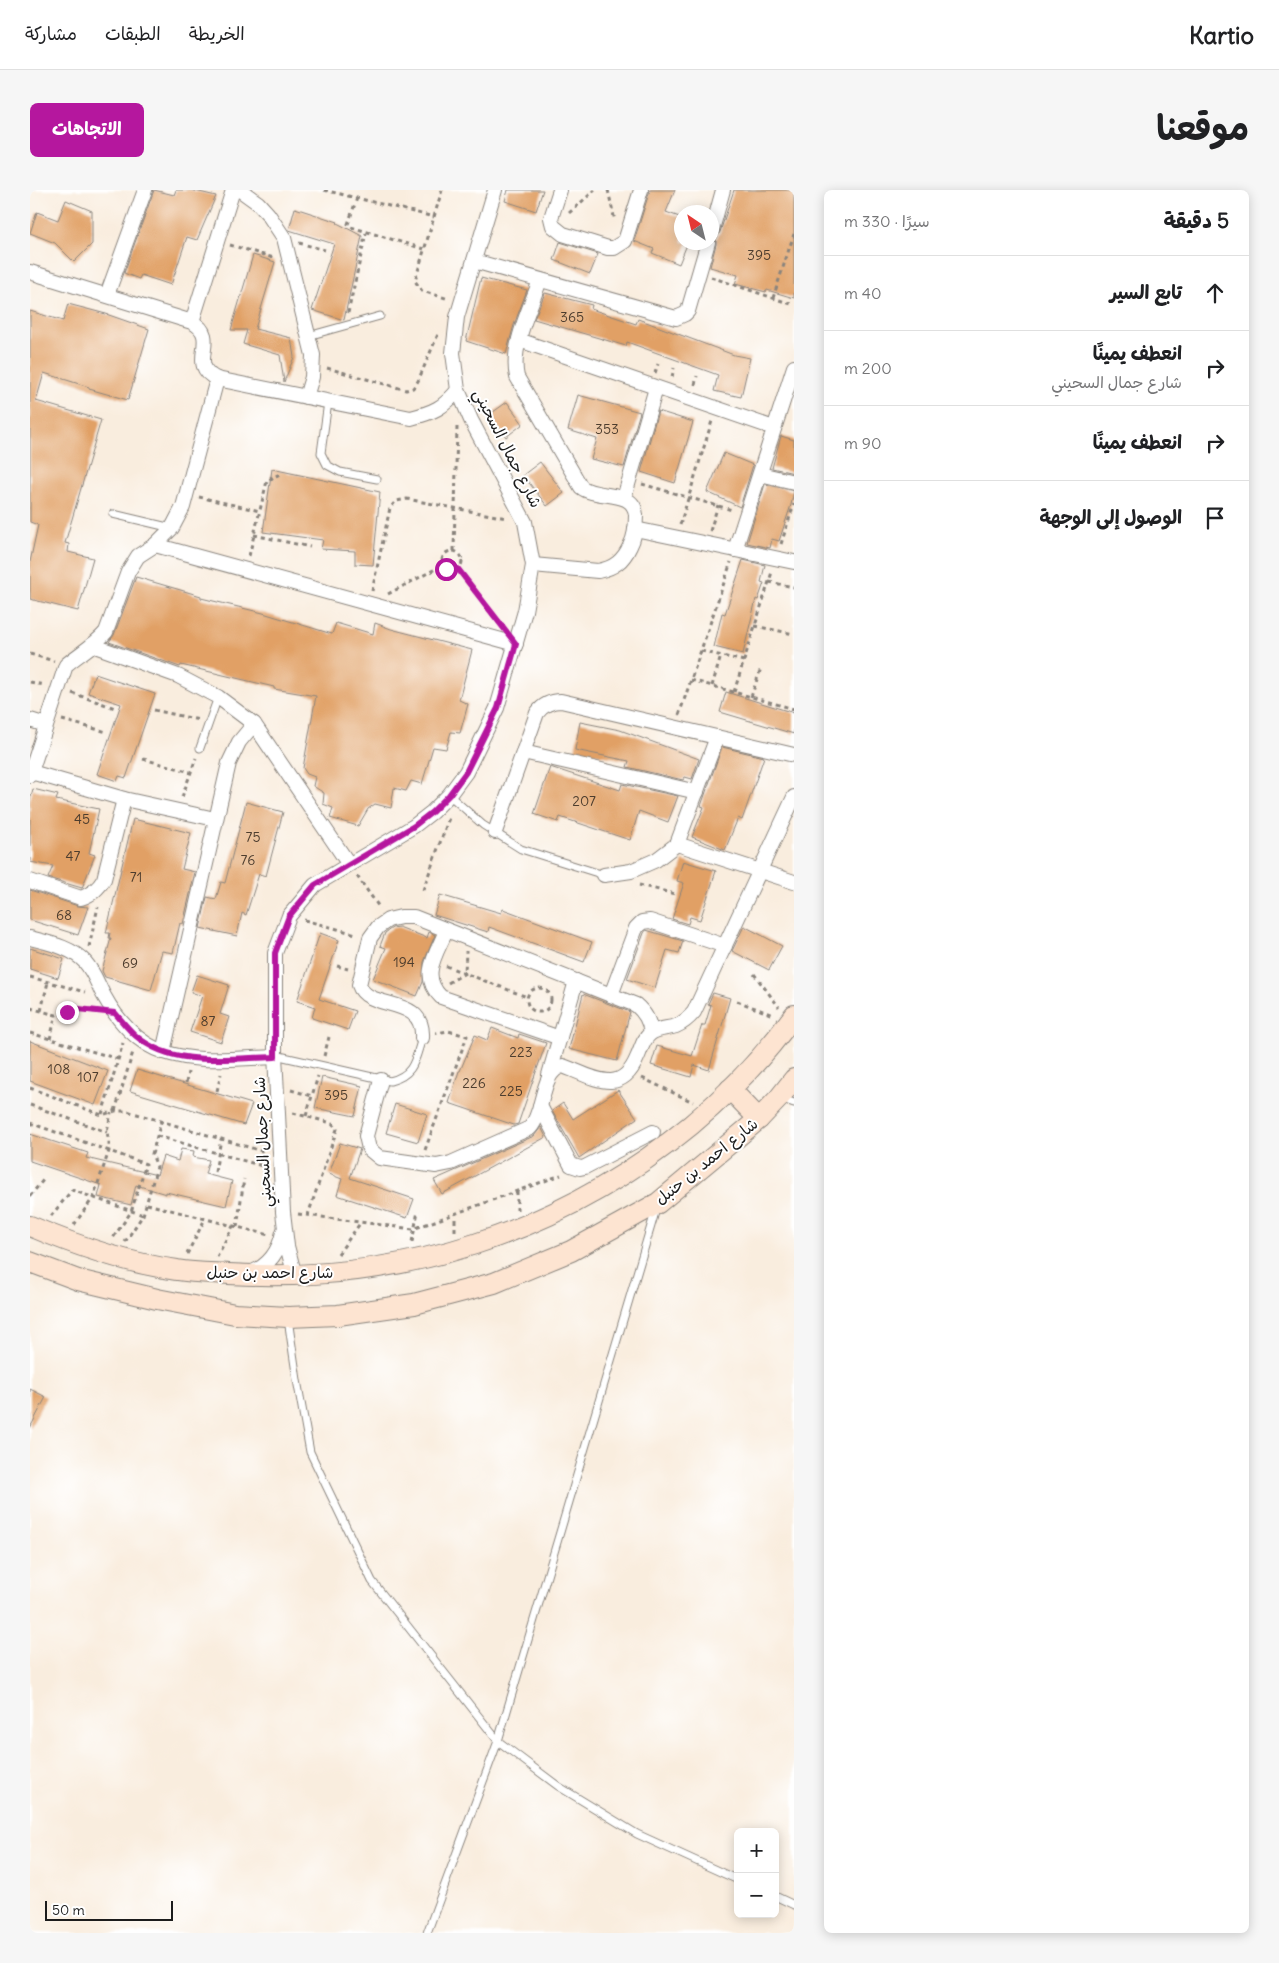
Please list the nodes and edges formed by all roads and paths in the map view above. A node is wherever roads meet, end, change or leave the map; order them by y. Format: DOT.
graph roads {
  1 [pos="145,190"];
  2 [pos="233,190"];
  3 [pos="240,190"];
  4 [pos="324,190"];
  5 [pos="442,190"];
  6 [pos="496,190"];
  7 [pos="560,190"];
  8 [pos="595,190"];
  9 [pos="608,190"];
  10 [pos="641,190"];
  11 [pos="723,190"];
  12 [pos="357,198"];
  13 [pos="719,205"];
  14 [pos="434,217"];
  15 [pos="553,226"];
  16 [pos="366,233"];
  17 [pos="794,234"];
  18 [pos="284,238"];
  19 [pos="217,242"];
  20 [pos="620,245"];
  21 [pos="424,249"];
  22 [pos="325,250"];
  23 [pos="706,250"];
  24 [pos="474,261"];
  25 [pos="290,262"];
  26 [pos="30,272"];
  27 [pos="699,273"];
  28 [pos="540,280"];
  29 [pos="106,295"];
  30 [pos="773,298"];
  31 [pos="461,303"];
  32 [pos="794,305"];
  33 [pos="380,316"];
  34 [pos="457,317"];
  35 [pos="192,322"];
  36 [pos="345,326"];
  37 [pos="308,336"];
  38 [pos="519,340"];
  39 [pos="313,355"];
  40 [pos="794,367"];
  41 [pos="218,379"];
  42 [pos="656,388"];
  43 [pos="458,390"];
  44 [pos="306,397"];
  45 [pos="328,402"];
  46 [pos="716,408"];
  47 [pos="788,408"];
  48 [pos="458,419"];
  49 [pos="774,428"];
  50 [pos="760,474"];
  51 [pos="270,478"];
  52 [pos="377,479"];
  53 [pos="629,480"];
  54 [pos="794,482"];
  55 [pos="187,494"];
  56 [pos="688,497"];
  57 [pos="624,498"];
  58 [pos="794,504"];
  59 [pos="718,506"];
  60 [pos="455,508"];
  61 [pos="260,511"];
  62 [pos="113,514"];
  63 [pos="747,514"];
  64 [pos="525,522"];
  65 [pos="172,528"];
  66 [pos="635,529"];
  67 [pos="254,535"];
  68 [pos="676,537"];
  69 [pos="706,544"];
  70 [pos="155,545"];
  71 [pos="310,547"];
  72 [pos="735,550"];
  73 [pos="454,551"];
  74 [pos="776,559"];
  75 [pos="794,562"];
  76 [pos="443,565"];
  77 [pos="533,565"];
  78 [pos="246,569"];
  79 [pos="458,569"];
  80 [pos="769,582"];
  81 [pos="794,587"];
  82 [pos="370,603"];
  83 [pos="755,626"];
  84 [pos="794,634"];
  85 [pos="516,644"];
  86 [pos="92,645"];
  87 [pos="701,651"];
  88 [pos="30,654"];
  89 [pos="721,656"];
  90 [pos="744,661"];
  91 [pos="66,665"];
  92 [pos="761,668"];
  93 [pos="691,680"];
  94 [pos="712,686"];
  95 [pos="59,688"];
  96 [pos="734,692"];
  97 [pos="218,697"];
  98 [pos="751,697"];
  99 [pos="115,708"];
  100 [pos="154,710"];
  101 [pos="794,710"];
  102 [pos="30,720"];
  103 [pos="48,721"];
  104 [pos="209,722"];
  105 [pos="254,724"];
  106 [pos="675,727"];
  107 [pos="107,732"];
  108 [pos="717,737"];
  109 [pos="200,748"];
  110 [pos="523,752"];
  111 [pos="794,755"];
  112 [pos="143,759"];
  113 [pos="191,772"];
  114 [pos="31,773"];
  115 [pos="697,792"];
  116 [pos="794,797"];
  117 [pos="452,798"];
  118 [pos="124,799"];
  119 [pos="178,810"];
  120 [pos="215,819"];
  121 [pos="495,832"];
  122 [pos="677,844"];
  123 [pos="348,864"];
  124 [pos="760,871"];
  125 [pos="604,875"];
  126 [pos="104,879"];
  127 [pos="30,881"];
  128 [pos="794,882"];
  129 [pos="423,890"];
  130 [pos="289,916"];
  131 [pos="388,920"];
  132 [pos="446,931"];
  133 [pos="30,938"];
  134 [pos="370,938"];
  135 [pos="466,938"];
  136 [pos="726,946"];
  137 [pos="86,962"];
  138 [pos="433,962"];
  139 [pos="465,973"];
  140 [pos="754,974"];
  141 [pos="30,977"];
  142 [pos="576,981"];
  143 [pos="48,982"];
  144 [pos="435,991"];
  145 [pos="611,994"];
  146 [pos="527,996"];
  147 [pos="105,997"];
  148 [pos="737,1001"];
  149 [pos="30,1008"];
  150 [pos="40,1011"];
  151 [pos="115,1013"];
  152 [pos="56,1015"];
  153 [pos="792,1018"];
  154 [pos="651,1032"];
  155 [pos="30,1033"];
  156 [pos="132,1033"];
  157 [pos="422,1038"];
  158 [pos="560,1038"];
  159 [pos="50,1039"];
  160 [pos="163,1052"];
  161 [pos="275,1056"];
  162 [pos="118,1059"];
  163 [pos="630,1072"];
  164 [pos="549,1075"];
  165 [pos="794,1079"];
  166 [pos="381,1080"];
  167 [pos="276,1086"];
  168 [pos="30,1088"];
  169 [pos="730,1090"];
  170 [pos="312,1096"];
  171 [pos="787,1100"];
  172 [pos="30,1105"];
  173 [pos="540,1106"];
  174 [pos="710,1109"];
  175 [pos="277,1110"];
  176 [pos="113,1112"];
  177 [pos="102,1115"];
  178 [pos="759,1118"];
  179 [pos="161,1122"];
  180 [pos="30,1123"];
  181 [pos="106,1132"];
  182 [pos="652,1132"];
  183 [pos="157,1136"];
  184 [pos="221,1139"];
  185 [pos="109,1151"];
  186 [pos="219,1154"];
  187 [pos="280,1157"];
  188 [pos="420,1165"];
  189 [pos="580,1168"];
  190 [pos="215,1172"];
  191 [pos="281,1172"];
  192 [pos="244,1178"];
  193 [pos="44,1179"];
  194 [pos="30,1196"];
  195 [pos="93,1198"];
  196 [pos="658,1203"];
  197 [pos="146,1204"];
  198 [pos="418,1211"];
  199 [pos="131,1212"];
  200 [pos="283,1212"];
  201 [pos="143,1215"];
  202 [pos="308,1215"];
  203 [pos="205,1219"];
  204 [pos="361,1222"];
  205 [pos="235,1227"];
  206 [pos="35,1228"];
  207 [pos="413,1229"];
  208 [pos="282,1233"];
  209 [pos="64,1240"];
  210 [pos="109,1255"];
  211 [pos="30,1262"];
  212 [pos="410,1262"];
  213 [pos="178,1270"];
  214 [pos="209,1272"];
  215 [pos="242,1274"];
  216 [pos="323,1274"];
  217 [pos="295,1276"];
  218 [pos="288,1316"];
  219 [pos="498,1742"];
  220 [pos="734,1878"];
  221 [pos="779,1898"];
  222 [pos="794,1905"];
  223 [pos="427,1933"];
  1 -- 29 [label="street"];
  2 -- 19 [label="street"];
  3 -- 18 [label="street"];
  4 -- 12 [label="path"];
  5 -- 14 [label="path"];
  6 -- 24 [label="street, شارع جمال السحيني"];
  7 -- 15 [label="street"];
  8 -- 15 [label="path"];
  9 -- 20 [label="path"];
  10 -- 20 [label="street"];
  11 -- 13 [label="street"];
  12 -- 14 [label="path"];
  12 -- 16 [label="path"];
  14 -- 21 [label="path"];
  15 -- 20 [label="street"];
  16 -- 21 [label="path"];
  16 -- 36 [label="path"];
  17 -- 30 [label="path"];
  18 -- 22 [label="path"];
  18 -- 25 [label="street"];
  19 -- 25 [label="path"];
  19 -- 35 [label="street"];
  21 -- 31 [label="path"];
  23 -- 27 [label="street"];
  24 -- 28 [label="street"];
  24 -- 31 [label="street, شارع جمال السحيني"];
  25 -- 37 [label="street"];
  26 -- 29 [label="street"];
  27 -- 28 [label="street"];
  27 -- 30 [label="path"];
  28 -- 38 [label="street"];
  29 -- 35 [label="street"];
  30 -- 32 [label="path"];
  31 -- 34 [label="street, شارع جمال السحيني"];
  33 -- 36 [label="lane"];
  34 -- 39 [label="path"];
  34 -- 43 [label="street, شارع جمال السحيني"];
  35 -- 41 [label="street"];
  36 -- 37 [label="lane"];
  37 -- 39 [label="street"];
  38 -- 42 [label="street"];
  38 -- 57 [label="street"];
  39 -- 44 [label="street"];
  40 -- 47 [label="street"];
  41 -- 44 [label="street"];
  41 -- 55 [label="street"];
  42 -- 46 [label="street"];
  42 -- 53 [label="street"];
  43 -- 45 [label="street"];
  43 -- 64 [label="street, شارع جمال السحيني"];
  44 -- 45 [label="street"];
  45 -- 52 [label="lane"];
  46 -- 49 [label="street"];
  46 -- 56 [label="path"];
  47 -- 49 [label="street"];
  48 -- 60 [label="path"];
  49 -- 50 [label="street"];
  50 -- 54 [label="street"];
  50 -- 63 [label="street"];
  51 -- 61 [label="path"];
  53 -- 56 [label="path"];
  53 -- 57 [label="street"];
  55 -- 61 [label="path"];
  55 -- 65 [label="street"];
  56 -- 59 [label="path"];
  56 -- 68 [label="path"];
  57 -- 66 [label="street"];
  58 -- 74 [label="path"];
  59 -- 63 [label="path"];
  59 -- 69 [label="path"];
  60 -- 64 [label="path"];
  60 -- 73 [label="path"];
  60 -- 82 [label="path"];
  61 -- 67 [label="path"];
  62 -- 65 [label="lane"];
  63 -- 72 [label="street"];
  64 -- 77 [label="street, شارع جمال السحيني"];
  65 -- 70 [label="street"];
  66 -- 68 [label="street"];
  66 -- 77 [label="street"];
  67 -- 71 [label="path"];
  67 -- 78 [label="path"];
  68 -- 69 [label="street"];
  69 -- 72 [label="street"];
  70 -- 78 [label="street"];
  70 -- 86 [label="street"];
  72 -- 74 [label="street"];
  72 -- 87 [label="path"];
  73 -- 76 [label="path"];
  73 -- 79 [label="path"];
  74 -- 75 [label="street"];
  74 -- 80 [label="path"];
  76 -- 79 [label="path"];
  76 -- 82 [label="path"];
  77 -- 85 [label="street, شارع جمال السحيني"];
  78 -- 82 [label="street"];
  79 -- 85 [label="path"];
  80 -- 81 [label="path"];
  80 -- 83 [label="path"];
  82 -- 85 [label="street"];
  83 -- 84 [label="path"];
  83 -- 90 [label="path"];
  85 -- 117 [label="street, شارع جمال السحيني"];
  86 -- 91 [label="street"];
  86 -- 97 [label="street"];
  87 -- 89 [label="path"];
  87 -- 93 [label="path"];
  88 -- 91 [label="path"];
  89 -- 90 [label="path"];
  89 -- 94 [label="path"];
  90 -- 96 [label="path"];
  91 -- 95 [label="street"];
  92 -- 98 [label="path"];
  93 -- 94 [label="path"];
  93 -- 106 [label="path"];
  94 -- 96 [label="path"];
  95 -- 99 [label="path"];
  95 -- 103 [label="street"];
  96 -- 98 [label="path"];
  97 -- 104 [label="lane"];
  97 -- 105 [label="street"];
  98 -- 101 [label="path"];
  100 -- 104 [label="path"];
  102 -- 103 [label="street"];
  103 -- 107 [label="path"];
  103 -- 114 [label="street"];
  104 -- 109 [label="lane"];
  105 -- 120 [label="street"];
  105 -- 123 [label="street"];
  106 -- 108 [label="street"];
  106 -- 110 [label="street"];
  108 -- 111 [label="street"];
  108 -- 115 [label="street"];
  109 -- 113 [label="path"];
  110 -- 115 [label="street"];
  110 -- 121 [label="street"];
  112 -- 113 [label="path"];
  113 -- 119 [label="path"];
  114 -- 118 [label="street"];
  115 -- 122 [label="street"];
  116 -- 124 [label="street"];
  117 -- 121 [label="lane"];
  117 -- 123 [label="street, شارع جمال السحيني"];
  117 -- 129 [label="path"];
  118 -- 119 [label="street"];
  118 -- 126 [label="street"];
  119 -- 120 [label="street"];
  120 -- 160 [label="street"];
  121 -- 125 [label="lane"];
  122 -- 124 [label="street"];
  122 -- 125 [label="street"];
  123 -- 130 [label="street, شارع جمال السحيني"];
  123 -- 131 [label="path"];
  124 -- 128 [label="street"];
  124 -- 136 [label="street"];
  126 -- 127 [label="street"];
  126 -- 137 [label="path"];
  130 -- 134 [label="path"];
  130 -- 161 [label="street, شارع جمال السحيني"];
  131 -- 132 [label="street"];
  131 -- 134 [label="street"];
  132 -- 135 [label="street"];
  132 -- 138 [label="street"];
  133 -- 137 [label="street"];
  134 -- 157 [label="street"];
  135 -- 139 [label="path"];
  135 -- 142 [label="street"];
  136 -- 145 [label="street"];
  136 -- 154 [label="street"];
  137 -- 147 [label="street"];
  138 -- 139 [label="path"];
  138 -- 144 [label="street"];
  139 -- 144 [label="path"];
  139 -- 146 [label="path"];
  140 -- 153 [label="path"];
  141 -- 143 [label="path"];
  142 -- 145 [label="street"];
  142 -- 158 [label="street"];
  143 -- 147 [label="path"];
  143 -- 150 [label="path"];
  144 -- 158 [label="street"];
  145 -- 154 [label="street"];
  146 -- 146 [label="path"];
  147 -- 151 [label="street"];
  148 -- 153 [label="path"];
  149 -- 150 [label="path"];
  150 -- 152 [label="path"];
  151 -- 152 [label="path"];
  151 -- 156 [label="street"];
  152 -- 159 [label="path"];
  153 -- 169 [label="street, شارع احمد بن حنبل"];
  154 -- 163 [label="street"];
  155 -- 159 [label="path"];
  156 -- 160 [label="street"];
  156 -- 162 [label="path"];
  156 -- 176 [label="path"];
  157 -- 166 [label="lane"];
  157 -- 188 [label="path"];
  158 -- 164 [label="street"];
  159 -- 162 [label="path"];
  160 -- 161 [label="street"];
  161 -- 166 [label="lane"];
  161 -- 167 [label="street, شارع جمال السحيني"];
  162 -- 177 [label="path"];
  163 -- 164 [label="street"];
  163 -- 174 [label="path"];
  164 -- 173 [label="street"];
  165 -- 171 [label="street, شارع احمد بن حنبل"];
  166 -- 188 [label="street"];
  167 -- 170 [label="path"];
  167 -- 175 [label="street, شارع جمال السحيني"];
  168 -- 177 [label="path"];
  169 -- 174 [label="street, شارع احمد بن حنبل"];
  169 -- 178 [label="street"];
  171 -- 178 [label="street, شارع احمد بن حنبل"];
  172 -- 181 [label="path"];
  173 -- 188 [label="street"];
  173 -- 189 [label="street"];
  174 -- 212 [label="street, شارع احمد بن حنبل"];
  175 -- 187 [label="street, شارع جمال السحيني"];
  175 -- 202 [label="path"];
  176 -- 177 [label="path"];
  176 -- 179 [label="path"];
  176 -- 181 [label="path"];
  178 -- 196 [label="street, شارع احمد بن حنبل"];
  179 -- 183 [label="path"];
  179 -- 184 [label="path"];
  180 -- 185 [label="path"];
  181 -- 185 [label="path"];
  182 -- 189 [label="street"];
  183 -- 186 [label="path"];
  183 -- 197 [label="path"];
  184 -- 186 [label="path"];
  184 -- 187 [label="path"];
  185 -- 195 [label="path"];
  185 -- 199 [label="path"];
  186 -- 190 [label="path"];
  186 -- 191 [label="path"];
  187 -- 191 [label="street, شارع جمال السحيني"];
  189 -- 207 [label="path"];
  191 -- 200 [label="street, شارع جمال السحيني"];
  192 -- 205 [label="path"];
  193 -- 194 [label="path"];
  195 -- 199 [label="path"];
  195 -- 206 [label="path"];
  195 -- 209 [label="path"];
  196 -- 218 [label="street, شارع احمد بن حنبل"];
  196 -- 219 [label="lane"];
  197 -- 201 [label="path"];
  197 -- 203 [label="path"];
  198 -- 207 [label="path"];
  199 -- 201 [label="path"];
  199 -- 210 [label="path"];
  200 -- 202 [label="path"];
  200 -- 208 [label="street, شارع جمال السحيني"];
  201 -- 210 [label="path"];
  202 -- 204 [label="path"];
  203 -- 205 [label="path"];
  203 -- 213 [label="path"];
  204 -- 207 [label="path"];
  204 -- 216 [label="path"];
  205 -- 208 [label="path"];
  205 -- 214 [label="path"];
  206 -- 209 [label="street, شارع احمد بن حنبل"];
  207 -- 212 [label="path"];
  208 -- 215 [label="street"];
  208 -- 217 [label="street, شارع جمال السحيني"];
  209 -- 210 [label="street, شارع احمد بن حنبل"];
  210 -- 213 [label="street, شارع احمد بن حنبل"];
  211 -- 218 [label="street, شارع احمد بن حنبل"];
  212 -- 216 [label="street, شارع احمد بن حنبل"];
  213 -- 214 [label="street, شارع احمد بن حنبل"];
  214 -- 215 [label="street, شارع احمد بن حنبل"];
  215 -- 217 [label="street, شارع احمد بن حنبل"];
  216 -- 217 [label="street, شارع احمد بن حنبل"];
  218 -- 219 [label="lane"];
  219 -- 220 [label="lane"];
  219 -- 223 [label="lane"];
  221 -- 222 [label="lane"];
}
